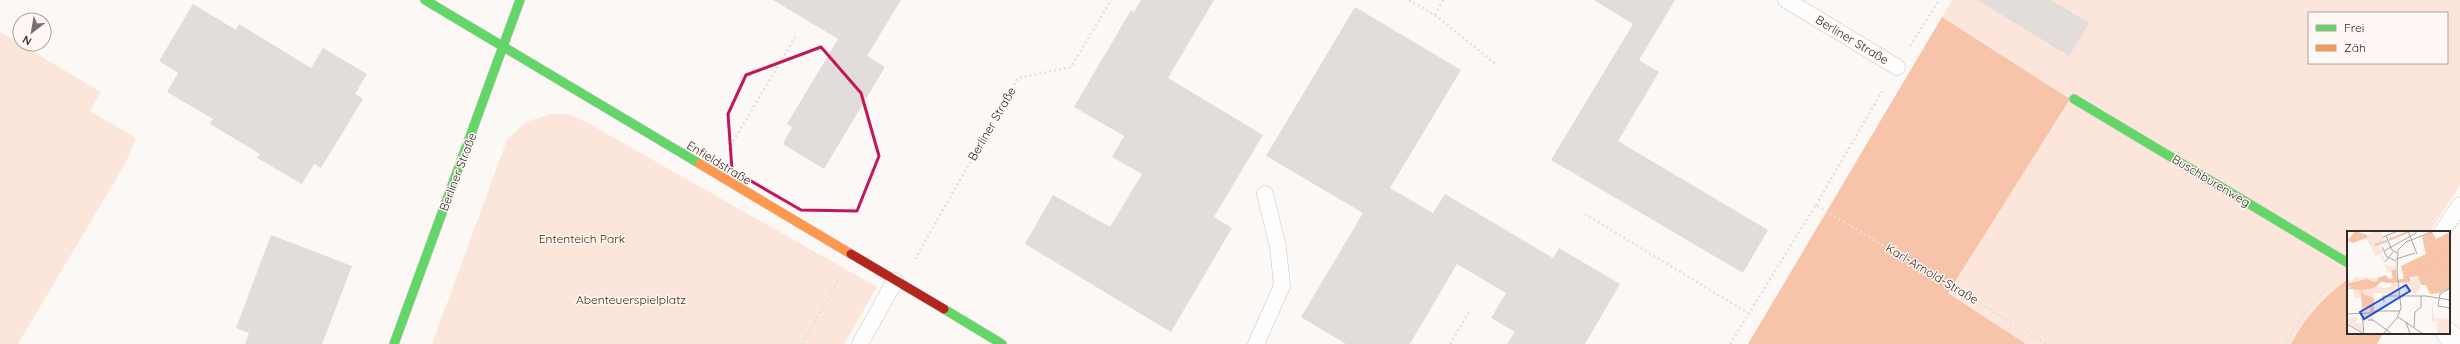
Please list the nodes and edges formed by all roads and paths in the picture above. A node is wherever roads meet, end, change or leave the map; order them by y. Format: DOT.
graph roads {
  1 [pos="425,0"];
  2 [pos="520,0"];
  3 [pos="1111,0"];
  4 [pos="1409,0"];
  5 [pos="1443,0"];
  6 [pos="1786,0"];
  7 [pos="1939,0"];
  8 [pos="1435,15"];
  9 [pos="795,37"];
  10 [pos="502,46"];
  11 [pos="1497,65"];
  12 [pos="1897,67"];
  13 [pos="2074,99"];
  14 [pos="714,174"];
  15 [pos="1265,194"];
  16 [pos="1816,205"];
  17 [pos="2460,205"];
  18 [pos="1585,214"];
  19 [pos="2443,231"];
  20 [pos="852,257"];
  21 [pos="2347,262"];
  22 [pos="2335,280"];
  23 [pos="898,283"];
  24 [pos="1469,312"];
  25 [pos="1748,313"];
  26 [pos="2448,334"];
  27 [pos="394,344"];
  28 [pos="802,344"];
  29 [pos="860,344"];
  30 [pos="1002,344"];
  31 [pos="1256,344"];
  32 [pos="1450,344"];
  33 [pos="1730,344"];
  34 [pos="2048,344"];
  35 [pos="2285,344"];
  36 [pos="2460,344"];
  1 -- 10 [label="street, Enfieldstraße"];
  2 -- 10 [label="street, Berliner Straße"];
  3 -- 23 [label="path, Berliner Straße"];
  4 -- 8 [label="path"];
  5 -- 8 [label="path"];
  6 -- 12 [label="lane, Berliner Straße"];
  7 -- 12 [label="path"];
  8 -- 11 [label="path"];
  9 -- 14 [label="path"];
  10 -- 14 [label="street, Enfieldstraße"];
  10 -- 27 [label="street, Berliner Straße"];
  12 -- 16 [label="path"];
  13 -- 21 [label="street, Buschburenweg"];
  14 -- 20 [label="street, Enfieldstraße"];
  15 -- 31 [label="lane"];
  16 -- 25 [label="path"];
  16 -- 34 [label="path, Karl-Arnold-Straße"];
  17 -- 19 [label="lane"];
  18 -- 25 [label="path"];
  20 -- 23 [label="street, Enfieldstraße"];
  20 -- 28 [label="path"];
  22 -- 35 [label="path"];
  23 -- 29 [label="lane"];
  23 -- 30 [label="street, Enfieldstraße"];
  24 -- 32 [label="path"];
  25 -- 33 [label="path"];
  26 -- 36 [label="street"];
}
